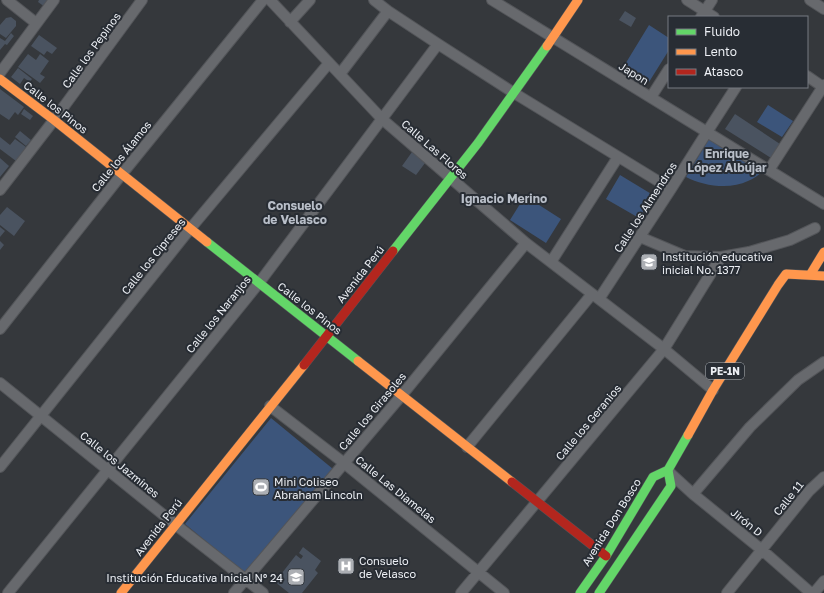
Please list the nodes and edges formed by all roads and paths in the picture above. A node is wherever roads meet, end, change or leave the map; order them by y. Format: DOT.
graph roads {
  1 [pos="7,0"];
  2 [pos="54,0"];
  3 [pos="142,0"];
  4 [pos="263,0"];
  5 [pos="270,0"];
  6 [pos="310,0"];
  7 [pos="374,0"];
  8 [pos="492,0"];
  9 [pos="578,0"];
  10 [pos="687,0"];
  11 [pos="712,0"];
  12 [pos="810,0"];
  13 [pos="824,9"];
  14 [pos="388,11"];
  15 [pos="707,15"];
  16 [pos="290,22"];
  17 [pos="36,23"];
  18 [pos="553,38"];
  19 [pos="438,44"];
  20 [pos="329,63"];
  21 [pos="668,71"];
  22 [pos="0,73"];
  23 [pos="340,74"];
  24 [pos="808,77"];
  25 [pos="0,79"];
  26 [pos="824,86"];
  27 [pos="735,88"];
  28 [pos="514,93"];
  29 [pos="651,97"];
  30 [pos="382,119"];
  31 [pos="54,120"];
  32 [pos="707,132"];
  33 [pos="618,157"];
  34 [pos="769,170"];
  35 [pos="122,174"];
  36 [pos="451,178"];
  37 [pos="0,190"];
  38 [pos="671,190"];
  39 [pos="824,204"];
  40 [pos="815,228"];
  41 [pos="190,229"];
  42 [pos="640,237"];
  43 [pos="526,243"];
  44 [pos="824,252"];
  45 [pos="721,257"];
  46 [pos="551,262"];
  47 [pos="810,275"];
  48 [pos="824,276"];
  49 [pos="259,283"];
  50 [pos="596,297"];
  51 [pos="0,329"];
  52 [pos="327,336"];
  53 [pos="664,349"];
  54 [pos="824,362"];
  55 [pos="0,383"];
  56 [pos="713,390"];
  57 [pos="402,395"];
  58 [pos="270,406"];
  59 [pos="41,416"];
  60 [pos="467,447"];
  61 [pos="344,462"];
  62 [pos="0,467"];
  63 [pos="108,470"];
  64 [pos="668,470"];
  65 [pos="824,477"];
  66 [pos="693,494"];
  67 [pos="537,502"];
  68 [pos="176,525"];
  69 [pos="762,550"];
  70 [pos="606,556"];
  71 [pos="478,571"];
  72 [pos="245,579"];
  73 [pos="824,580"];
  74 [pos="8,593"];
  75 [pos="121,593"];
  76 [pos="234,593"];
  77 [pos="262,593"];
  78 [pos="460,593"];
  79 [pos="504,593"];
  80 [pos="580,593"];
  81 [pos="599,593"];
  82 [pos="727,593"];
  83 [pos="812,593"];
  1 -- 17 [label="street"];
  2 -- 17 [label="street"];
  3 -- 31 [label="street, Calle los Pepinos"];
  4 -- 35 [label="street, Calle los Álamos"];
  5 -- 16 [label="street, Calle Las Flores"];
  6 -- 16 [label="street"];
  7 -- 14 [label="street"];
  8 -- 18 [label="street, Japon"];
  9 -- 18 [label="street, Avenida Perú"];
  10 -- 15 [label="street"];
  11 -- 15 [label="street"];
  12 -- 13 [label="street"];
  14 -- 19 [label="street"];
  14 -- 23 [label="street"];
  16 -- 20 [label="street, Calle Las Flores"];
  17 -- 22 [label="street"];
  18 -- 28 [label="street, Avenida Perú"];
  18 -- 29 [label="street, Japon"];
  19 -- 28 [label="street"];
  19 -- 30 [label="street, Calle los Naranjos"];
  20 -- 23 [label="street, Calle Las Flores"];
  20 -- 41 [label="street, Calle los Cipreses"];
  21 -- 29 [label="street"];
  23 -- 30 [label="street, Calle Las Flores"];
  24 -- 26 [label="street"];
  25 -- 31 [label="street, Calle los Pinos"];
  26 -- 34 [label="street"];
  27 -- 32 [label="street, Calle los Almendros"];
  28 -- 33 [label="street"];
  28 -- 36 [label="street, Avenida Perú"];
  29 -- 32 [label="street, Japon"];
  30 -- 36 [label="street, Calle Las Flores"];
  30 -- 49 [label="street, Calle los Naranjos"];
  31 -- 35 [label="street, Calle los Pinos"];
  31 -- 37 [label="street, Calle los Pepinos"];
  32 -- 34 [label="street, Japon"];
  32 -- 38 [label="street, Calle los Almendros"];
  33 -- 38 [label="street"];
  33 -- 46 [label="street"];
  34 -- 39 [label="street, Japon"];
  35 -- 41 [label="street, Calle los Pinos"];
  35 -- 51 [label="street, Calle los Álamos"];
  36 -- 43 [label="street, Calle Las Flores"];
  36 -- 52 [label="street, Avenida Perú"];
  38 -- 42 [label="street, Calle los Almendros"];
  40 -- 45 [label="street"];
  41 -- 49 [label="street, Calle los Pinos"];
  41 -- 59 [label="street, Calle los Cipreses"];
  42 -- 45 [label="street"];
  42 -- 50 [label="street, Calle los Almendros"];
  43 -- 46 [label="street, Calle Las Flores"];
  43 -- 57 [label="street, Calle los Girasoles"];
  44 -- 47 [label="street"];
  45 -- 53 [label="street, Calle los Geranios"];
  46 -- 50 [label="street, Calle Las Flores"];
  47 -- 48 [label="street, PE-1N"];
  47 -- 56 [label="street, Avenida Don Bosco / PE-1N"];
  49 -- 52 [label="street, Calle los Pinos"];
  49 -- 63 [label="street, Calle los Naranjos"];
  50 -- 53 [label="street, Calle Las Flores"];
  50 -- 60 [label="street, Calle los Almendros"];
  52 -- 57 [label="street, Calle los Pinos"];
  52 -- 58 [label="street, Avenida Perú"];
  53 -- 56 [label="street, Calle Las Flores"];
  53 -- 67 [label="street, Calle los Geranios"];
  54 -- 66 [label="street"];
  55 -- 59 [label="street, Calle los Jazmines"];
  56 -- 64 [label="street, Avenida Don Bosco / PE-1N"];
  57 -- 60 [label="street, Calle los Pinos"];
  57 -- 61 [label="street, Calle los Girasoles"];
  58 -- 61 [label="street, Calle Las Diamelas"];
  58 -- 68 [label="street, Avenida Perú"];
  59 -- 62 [label="street, Calle los Cipreses"];
  59 -- 63 [label="street, Calle los Jazmines"];
  60 -- 67 [label="street, Calle los Pinos"];
  61 -- 71 [label="street, Calle Las Diamelas"];
  61 -- 72 [label="street, Calle los Girasoles"];
  63 -- 68 [label="street, Calle los Jazmines"];
  63 -- 74 [label="street, Calle los Naranjos"];
  64 -- 66 [label="street, Jirón D"];
  64 -- 70 [label="street, Avenida Don Bosco / PE-1N"];
  64 -- 81 [label="street"];
  65 -- 69 [label="street, Calle 11"];
  66 -- 69 [label="street, Jirón D"];
  67 -- 70 [label="street, Calle los Pinos"];
  67 -- 71 [label="street, Calle los Geranios"];
  68 -- 72 [label="street, Calle los Jazmines"];
  68 -- 75 [label="street, Avenida Perú"];
  69 -- 82 [label="street, Calle 11"];
  69 -- 83 [label="street, Jirón D"];
  70 -- 80 [label="street, Avenida Don Bosco / PE-1N"];
  71 -- 78 [label="street, Calle los Geranios"];
  71 -- 79 [label="street, Calle Las Diamelas"];
  72 -- 76 [label="street, Calle los Girasoles"];
  72 -- 77 [label="street, Calle los Jazmines"];
  73 -- 83 [label="street"];
}
